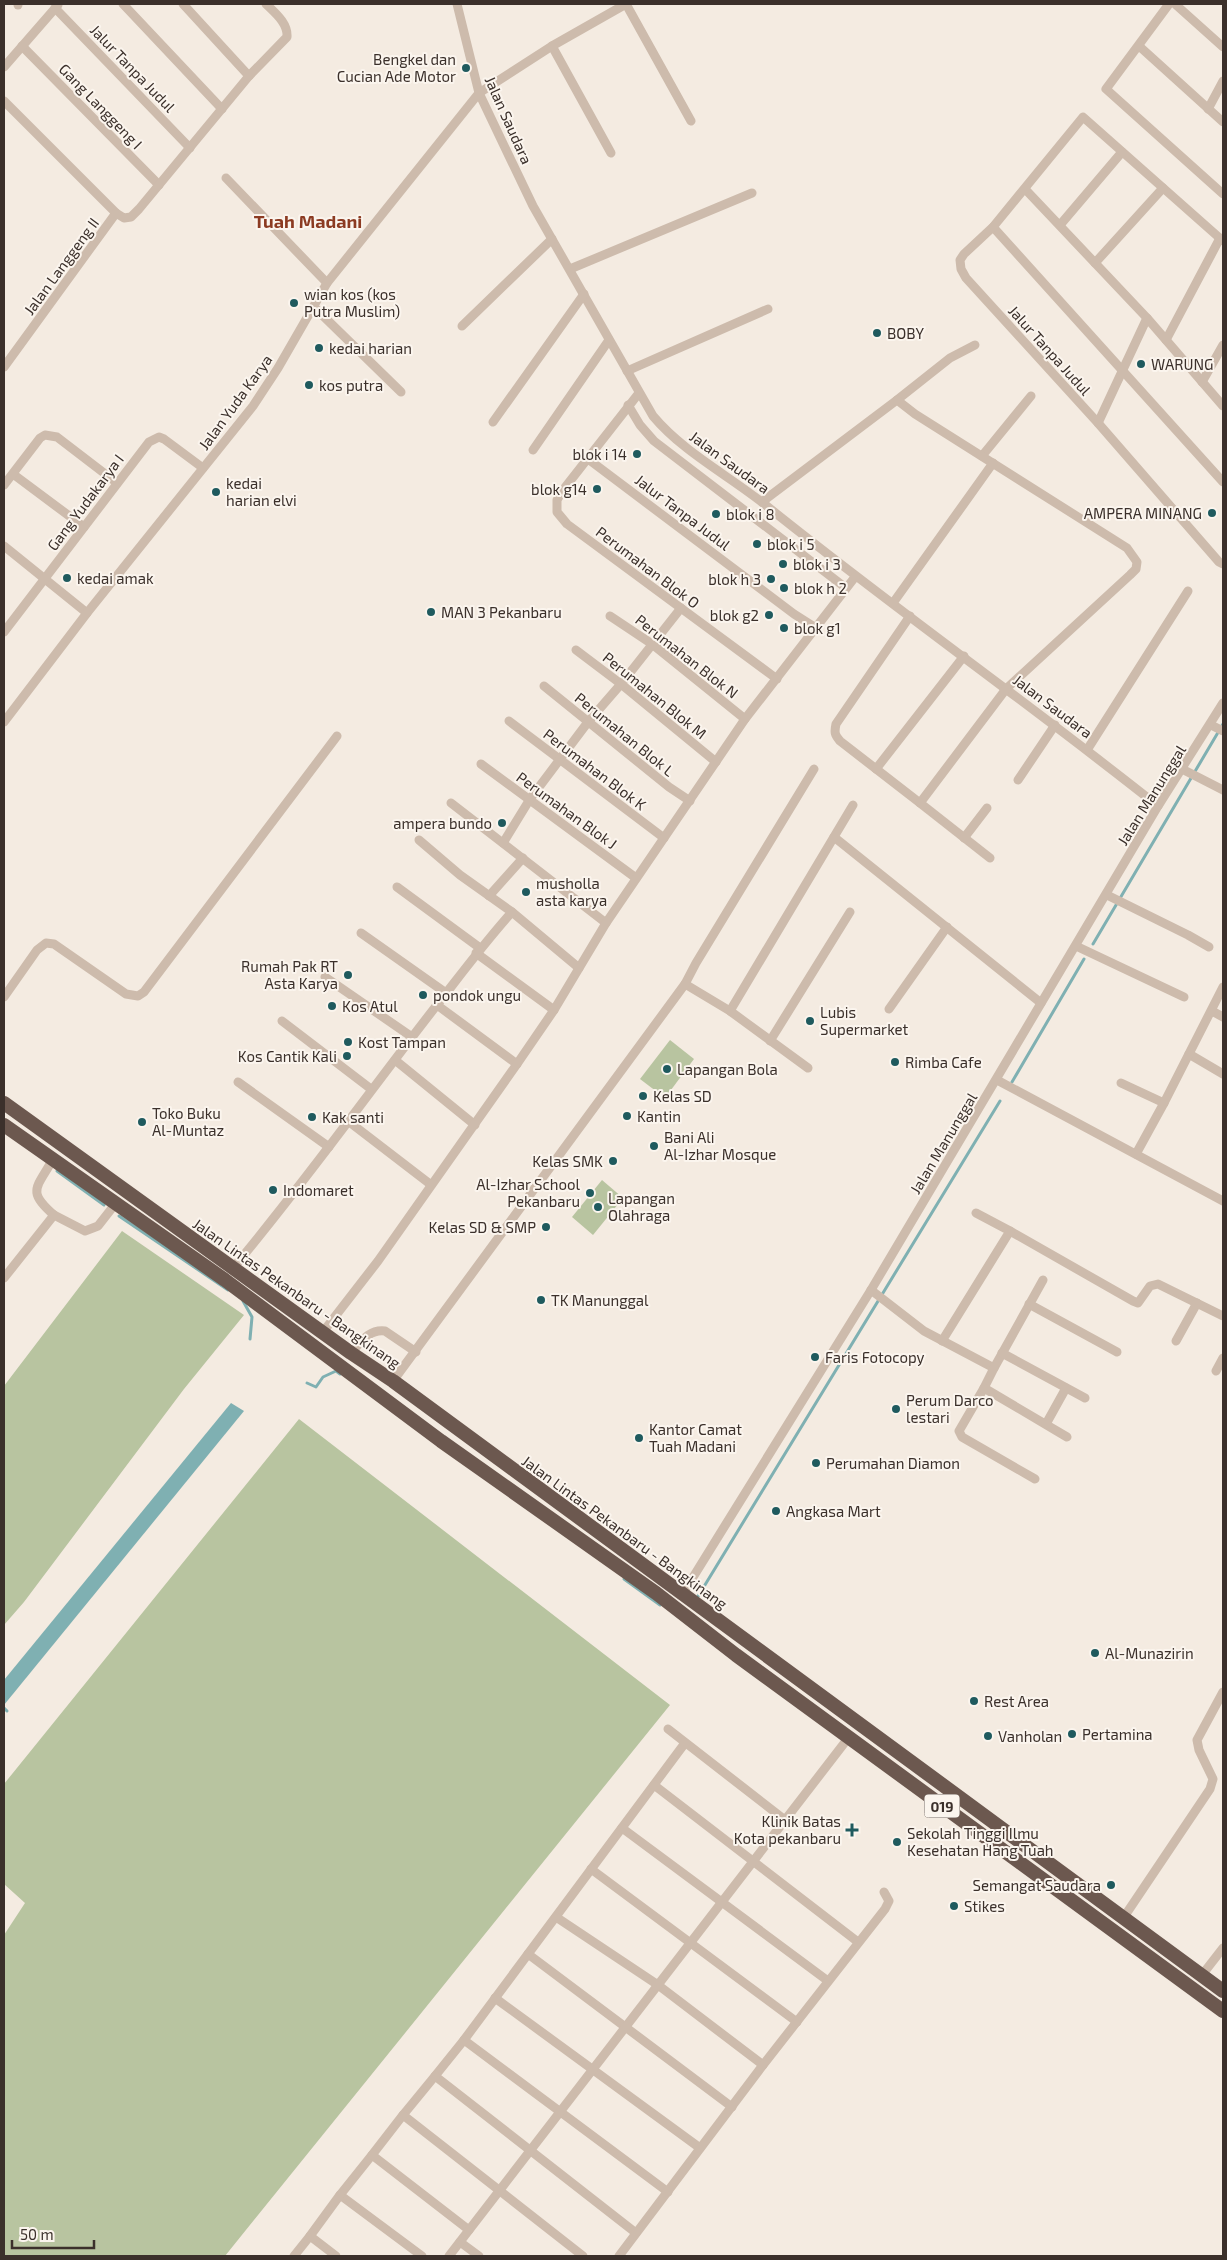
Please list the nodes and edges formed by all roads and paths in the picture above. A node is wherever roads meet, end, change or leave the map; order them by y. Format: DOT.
graph roads {
  1 [pos="123,4"];
  2 [pos="183,4"];
  3 [pos="266,4"];
  4 [pos="457,4"];
  5 [pos="626,4"];
  6 [pos="1169,4"];
  7 [pos="1175,4"];
  8 [pos="57,6"];
  9 [pos="22,46"];
  10 [pos="552,46"];
  11 [pos="1139,46"];
  12 [pos="1223,47"];
  13 [pos="4,67"];
  14 [pos="249,76"];
  15 [pos="1223,81"];
  16 [pos="479,93"];
  17 [pos="4,101"];
  18 [pos="222,109"];
  19 [pos="1208,109"];
  20 [pos="691,121"];
  21 [pos="1223,122"];
  22 [pos="190,148"];
  23 [pos="1122,152"];
  24 [pos="611,153"];
  25 [pos="226,178"];
  26 [pos="159,185"];
  27 [pos="1163,188"];
  28 [pos="1025,189"];
  29 [pos="752,192"];
  30 [pos="1223,194"];
  31 [pos="116,213"];
  32 [pos="1060,225"];
  33 [pos="993,228"];
  34 [pos="552,239"];
  35 [pos="1221,240"];
  36 [pos="1095,263"];
  37 [pos="570,269"];
  38 [pos="327,284"];
  39 [pos="584,294"];
  40 [pos="314,307"];
  41 [pos="768,309"];
  42 [pos="1147,318"];
  43 [pos="462,326"];
  44 [pos="609,340"];
  45 [pos="1166,340"];
  46 [pos="975,345"];
  47 [pos="1223,345"];
  48 [pos="4,367"];
  49 [pos="1122,370"];
  50 [pos="627,371"];
  51 [pos="1202,382"];
  52 [pos="401,392"];
  53 [pos="639,393"];
  54 [pos="1031,396"];
  55 [pos="897,400"];
  56 [pos="628,405"];
  57 [pos="1223,406"];
  58 [pos="493,422"];
  59 [pos="1098,423"];
  60 [pos="533,450"];
  61 [pos="982,456"];
  62 [pos="588,459"];
  63 [pos="993,464"];
  64 [pos="203,468"];
  65 [pos="13,474"];
  66 [pos="726,474"];
  67 [pos="1223,482"];
  68 [pos="117,483"];
  69 [pos="4,485"];
  70 [pos="716,488"];
  71 [pos="762,502"];
  72 [pos="84,528"];
  73 [pos="4,546"];
  74 [pos="1223,564"];
  75 [pos="855,577"];
  76 [pos="44,578"];
  77 [pos="846,588"];
  78 [pos="1188,591"];
  79 [pos="892,602"];
  80 [pos="681,608"];
  81 [pos="87,613"];
  82 [pos="610,616"];
  83 [pos="910,616"];
  84 [pos="6,626"];
  85 [pos="816,628"];
  86 [pos="652,644"];
  87 [pos="576,650"];
  88 [pos="964,656"];
  89 [pos="777,679"];
  90 [pos="621,684"];
  91 [pos="544,686"];
  92 [pos="1006,689"];
  93 [pos="1223,703"];
  94 [pos="745,719"];
  95 [pos="4,722"];
  96 [pos="509,722"];
  97 [pos="588,722"];
  98 [pos="1055,725"];
  99 [pos="1211,725"];
  100 [pos="1223,731"];
  101 [pos="337,736"];
  102 [pos="1088,750"];
  103 [pos="560,760"];
  104 [pos="716,762"];
  105 [pos="481,764"];
  106 [pos="814,769"];
  107 [pos="876,769"];
  108 [pos="1182,769"];
  109 [pos="1018,780"];
  110 [pos="1223,790"];
  111 [pos="530,799"];
  112 [pos="690,801"];
  113 [pos="451,803"];
  114 [pos="920,803"];
  115 [pos="854,804"];
  116 [pos="1158,806"];
  117 [pos="987,808"];
  118 [pos="834,837"];
  119 [pos="664,838"];
  120 [pos="964,838"];
  121 [pos="419,840"];
  122 [pos="503,843"];
  123 [pos="523,858"];
  124 [pos="990,858"];
  125 [pos="636,878"];
  126 [pos="397,887"];
  127 [pos="1107,895"];
  128 [pos="489,896"];
  129 [pos="512,912"];
  130 [pos="850,912"];
  131 [pos="606,924"];
  132 [pos="947,927"];
  133 [pos="361,933"];
  134 [pos="1076,946"];
  135 [pos="1209,947"];
  136 [pos="478,950"];
  137 [pos="579,968"];
  138 [pos="325,977"];
  139 [pos="686,984"];
  140 [pos="1223,987"];
  141 [pos="446,993"];
  142 [pos="4,997"];
  143 [pos="1184,997"];
  144 [pos="1041,1003"];
  145 [pos="437,1004"];
  146 [pos="889,1009"];
  147 [pos="554,1010"];
  148 [pos="730,1011"];
  149 [pos="1212,1011"];
  150 [pos="1223,1017"];
  151 [pos="282,1021"];
  152 [pos="412,1037"];
  153 [pos="770,1040"];
  154 [pos="1189,1054"];
  155 [pos="394,1060"];
  156 [pos="517,1064"];
  157 [pos="808,1068"];
  158 [pos="1223,1074"];
  159 [pos="997,1080"];
  160 [pos="238,1082"];
  161 [pos="1121,1083"];
  162 [pos="371,1089"];
  163 [pos="4,1103"];
  164 [pos="1164,1103"];
  165 [pos="348,1121"];
  166 [pos="475,1124"];
  167 [pos="4,1125"];
  168 [pos="329,1147"];
  169 [pos="1136,1154"];
  170 [pos="53,1159"];
  171 [pos="430,1184"];
  172 [pos="1223,1201"];
  173 [pos="116,1203"];
  174 [pos="976,1213"];
  175 [pos="54,1215"];
  176 [pos="1010,1231"];
  177 [pos="233,1268"];
  178 [pos="4,1278"];
  179 [pos="1043,1280"];
  180 [pos="871,1290"];
  181 [pos="1197,1303"];
  182 [pos="1029,1304"];
  183 [pos="1223,1316"];
  184 [pos="323,1332"];
  185 [pos="942,1341"];
  186 [pos="1176,1341"];
  187 [pos="416,1352"];
  188 [pos="1117,1352"];
  189 [pos="351,1353"];
  190 [pos="1002,1353"];
  191 [pos="1223,1358"];
  192 [pos="994,1368"];
  193 [pos="1216,1371"];
  194 [pos="393,1381"];
  195 [pos="984,1388"];
  196 [pos="1066,1388"];
  197 [pos="1085,1398"];
  198 [pos="1046,1424"];
  199 [pos="1067,1437"];
  200 [pos="1036,1479"];
  201 [pos="536,1486"];
  202 [pos="528,1501"];
  203 [pos="560,1504"];
  204 [pos="553,1519"];
  205 [pos="682,1595"];
  206 [pos="1223,1692"];
  207 [pos="668,1729"];
  208 [pos="849,1738"];
  209 [pos="685,1743"];
  210 [pos="654,1784"];
  211 [pos="785,1820"];
  212 [pos="622,1828"];
  213 [pos="752,1862"];
  214 [pos="591,1869"];
  215 [pos="884,1892"];
  216 [pos="722,1902"];
  217 [pos="556,1917"];
  218 [pos="1124,1917"];
  219 [pos="858,1942"];
  220 [pos="690,1943"];
  221 [pos="1223,1948"];
  222 [pos="528,1954"];
  223 [pos="1202,1976"];
  224 [pos="828,1981"];
  225 [pos="658,1985"];
  226 [pos="1223,1991"];
  227 [pos="495,1998"];
  228 [pos="1223,2011"];
  229 [pos="797,2022"];
  230 [pos="626,2027"];
  231 [pos="464,2040"];
  232 [pos="763,2065"];
  233 [pos="593,2069"];
  234 [pos="435,2076"];
  235 [pos="732,2107"];
  236 [pos="560,2112"];
  237 [pos="403,2115"];
  238 [pos="700,2148"];
  239 [pos="531,2150"];
  240 [pos="372,2155"];
  241 [pos="499,2191"];
  242 [pos="668,2192"];
  243 [pos="340,2195"];
  244 [pos="469,2230"];
  245 [pos="636,2233"];
  246 [pos="310,2236"];
  247 [pos="460,2242"];
  248 [pos="294,2256"];
  249 [pos="336,2256"];
  250 [pos="422,2256"];
  251 [pos="449,2256"];
  252 [pos="478,2256"];
  253 [pos="583,2256"];
  254 [pos="619,2256"];
  1 -- 18 [label="street"];
  2 -- 14 [label="street"];
  3 -- 14 [label="street"];
  4 -- 16 [label="street, Jalan Saudara"];
  5 -- 10 [label="street, Jalan Yuda Karya"];
  5 -- 20 [label="street"];
  6 -- 11 [label="street"];
  7 -- 12 [label="street"];
  8 -- 9 [label="street, Jalur Tanpa Judul"];
  8 -- 22 [label="street, Jalur Tanpa Judul"];
  9 -- 13 [label="street, Jalur Tanpa Judul"];
  9 -- 26 [label="street, Gang Langgeng I"];
  10 -- 16 [label="street, Jalan Yuda Karya"];
  10 -- 24 [label="street"];
  11 -- 19 [label="street"];
  11 -- 30 [label="street"];
  14 -- 18 [label="street"];
  15 -- 19 [label="street"];
  16 -- 34 [label="street, Jalan Saudara"];
  16 -- 38 [label="street, Jalan Yuda Karya"];
  17 -- 31 [label="street, Jalan Langgeng II"];
  18 -- 22 [label="street"];
  19 -- 21 [label="street"];
  22 -- 26 [label="street"];
  23 -- 27 [label="street, Jalur Tanpa Judul"];
  23 -- 28 [label="street, Jalur Tanpa Judul"];
  23 -- 32 [label="street"];
  25 -- 38 [label="street"];
  26 -- 31 [label="street"];
  27 -- 35 [label="street, Jalur Tanpa Judul"];
  27 -- 36 [label="street"];
  28 -- 32 [label="street"];
  28 -- 33 [label="street, Jalur Tanpa Judul"];
  29 -- 37 [label="street"];
  31 -- 48 [label="street, Jalan Langgeng II"];
  32 -- 36 [label="street"];
  33 -- 49 [label="street"];
  33 -- 59 [label="street, Jalur Tanpa Judul"];
  34 -- 37 [label="street, Jalan Saudara"];
  34 -- 43 [label="street"];
  35 -- 45 [label="street, Jalur Tanpa Judul"];
  36 -- 42 [label="street"];
  37 -- 39 [label="street, Jalan Saudara"];
  38 -- 40 [label="street, Jalan Yuda Karya"];
  39 -- 44 [label="street, Jalan Saudara"];
  39 -- 58 [label="street"];
  40 -- 52 [label="street"];
  40 -- 64 [label="street, Jalan Yuda Karya"];
  41 -- 50 [label="street"];
  42 -- 45 [label="street"];
  42 -- 49 [label="street, Jalur Tanpa Judul"];
  44 -- 50 [label="street, Jalan Saudara"];
  44 -- 60 [label="street"];
  45 -- 51 [label="street"];
  46 -- 55 [label="street"];
  47 -- 51 [label="street"];
  49 -- 59 [label="street, Jalur Tanpa Judul"];
  49 -- 67 [label="street"];
  50 -- 53 [label="street, Jalan Saudara"];
  51 -- 57 [label="street"];
  53 -- 56 [label="street"];
  53 -- 66 [label="street, Jalan Saudara"];
  54 -- 61 [label="street"];
  55 -- 61 [label="street"];
  55 -- 71 [label="street"];
  56 -- 62 [label="street"];
  56 -- 70 [label="street"];
  59 -- 74 [label="street, Jalur Tanpa Judul"];
  61 -- 63 [label="street"];
  62 -- 80 [label="street, Perumahan Blok O"];
  62 -- 85 [label="street, Jalur Tanpa Judul"];
  63 -- 79 [label="street"];
  63 -- 92 [label="street"];
  64 -- 68 [label="street, Gang Yudakarya I"];
  64 -- 81 [label="street, Jalan Yuda Karya"];
  65 -- 68 [label="street"];
  65 -- 69 [label="street"];
  65 -- 72 [label="street"];
  66 -- 70 [label="street"];
  66 -- 71 [label="street, Jalan Saudara"];
  68 -- 72 [label="street, Gang Yudakarya I"];
  70 -- 77 [label="street"];
  71 -- 75 [label="street, Jalan Saudara"];
  72 -- 76 [label="street, Gang Yudakarya I"];
  73 -- 76 [label="street"];
  75 -- 77 [label="street"];
  75 -- 79 [label="street, Jalan Saudara"];
  76 -- 81 [label="street"];
  76 -- 84 [label="street, Gang Yudakarya I"];
  77 -- 85 [label="street"];
  78 -- 102 [label="street"];
  79 -- 83 [label="street, Jalan Saudara"];
  80 -- 86 [label="street"];
  80 -- 89 [label="street, Perumahan Blok O"];
  81 -- 95 [label="street, Jalan Yuda Karya"];
  82 -- 86 [label="street, Perumahan Blok N"];
  83 -- 88 [label="street, Jalan Saudara"];
  83 -- 107 [label="street"];
  85 -- 89 [label="street"];
  86 -- 90 [label="street"];
  86 -- 94 [label="street, Perumahan Blok N"];
  87 -- 90 [label="street, Perumahan Blok M"];
  88 -- 92 [label="street, Jalan Saudara"];
  88 -- 107 [label="street"];
  89 -- 94 [label="street"];
  90 -- 97 [label="street"];
  90 -- 104 [label="street, Perumahan Blok M"];
  91 -- 97 [label="street, Perumahan Blok L"];
  92 -- 98 [label="street, Jalan Saudara"];
  92 -- 114 [label="street"];
  93 -- 99 [label="street, Jalan Manunggal"];
  94 -- 104 [label="street"];
  96 -- 103 [label="street, Perumahan Blok K"];
  97 -- 103 [label="street"];
  97 -- 112 [label="street, Perumahan Blok L"];
  98 -- 102 [label="street, Jalan Saudara"];
  98 -- 109 [label="street"];
  99 -- 100 [label="street"];
  99 -- 108 [label="street, Jalan Manunggal"];
  101 -- 142 [label="street"];
  102 -- 116 [label="street, Jalan Saudara"];
  103 -- 111 [label="street"];
  103 -- 119 [label="street, Perumahan Blok K"];
  104 -- 112 [label="street"];
  105 -- 111 [label="street, Perumahan Blok J"];
  106 -- 139 [label="street"];
  107 -- 114 [label="street"];
  108 -- 110 [label="street"];
  108 -- 116 [label="street, Jalan Manunggal"];
  111 -- 122 [label="street"];
  111 -- 125 [label="street, Perumahan Blok J"];
  112 -- 119 [label="street"];
  113 -- 122 [label="street"];
  114 -- 120 [label="street"];
  115 -- 118 [label="street"];
  116 -- 127 [label="street, Jalan Manunggal"];
  117 -- 120 [label="street"];
  118 -- 132 [label="street"];
  118 -- 148 [label="street"];
  119 -- 125 [label="street"];
  120 -- 124 [label="street"];
  121 -- 128 [label="street"];
  122 -- 123 [label="street"];
  123 -- 128 [label="street"];
  123 -- 131 [label="street"];
  125 -- 131 [label="street"];
  126 -- 136 [label="street"];
  127 -- 134 [label="street, Jalan Manunggal"];
  127 -- 135 [label="street"];
  128 -- 129 [label="street"];
  129 -- 136 [label="street"];
  129 -- 137 [label="street"];
  130 -- 153 [label="street"];
  131 -- 137 [label="street"];
  132 -- 144 [label="street"];
  132 -- 146 [label="street"];
  133 -- 141 [label="street"];
  134 -- 143 [label="street"];
  134 -- 144 [label="street, Jalan Manunggal"];
  136 -- 141 [label="street"];
  136 -- 147 [label="street"];
  137 -- 147 [label="street"];
  138 -- 152 [label="street"];
  139 -- 148 [label="street"];
  139 -- 187 [label="street"];
  140 -- 149 [label="street"];
  141 -- 145 [label="street"];
  144 -- 159 [label="street, Jalan Manunggal"];
  145 -- 152 [label="street"];
  145 -- 156 [label="street"];
  147 -- 156 [label="street"];
  148 -- 153 [label="street"];
  149 -- 150 [label="street"];
  149 -- 154 [label="street"];
  151 -- 162 [label="street"];
  152 -- 155 [label="street"];
  153 -- 157 [label="street"];
  154 -- 158 [label="street"];
  154 -- 164 [label="street"];
  155 -- 162 [label="street"];
  155 -- 166 [label="street"];
  156 -- 166 [label="street"];
  159 -- 169 [label="street"];
  159 -- 180 [label="street, Jalan Manunggal"];
  160 -- 168 [label="street"];
  161 -- 164 [label="street"];
  162 -- 165 [label="street"];
  163 -- 177 [label="highway, Jalan Lintas Pekanbaru - Bangkinang"];
  164 -- 169 [label="street"];
  165 -- 168 [label="street"];
  165 -- 171 [label="street"];
  166 -- 171 [label="street"];
  167 -- 170 [label="highway, Jalan Lintas Pekanbaru - Bangkinang"];
  168 -- 177 [label="street"];
  169 -- 172 [label="street"];
  170 -- 173 [label="highway, Jalan Lintas Pekanbaru - Bangkinang"];
  170 -- 175 [label="street"];
  171 -- 184 [label="street"];
  173 -- 175 [label="street"];
  173 -- 202 [label="highway, Jalan Lintas Pekanbaru - Bangkinang"];
  174 -- 176 [label="street"];
  175 -- 178 [label="street"];
  176 -- 181 [label="street"];
  176 -- 185 [label="street"];
  177 -- 184 [label="highway, Jalan Lintas Pekanbaru - Bangkinang"];
  179 -- 182 [label="street"];
  180 -- 185 [label="street"];
  180 -- 205 [label="street, Jalan Manunggal"];
  181 -- 183 [label="street"];
  181 -- 186 [label="street"];
  182 -- 188 [label="street"];
  182 -- 190 [label="street"];
  184 -- 189 [label="highway, Jalan Lintas Pekanbaru - Bangkinang"];
  185 -- 192 [label="street"];
  187 -- 189 [label="street"];
  187 -- 194 [label="street"];
  189 -- 194 [label="highway, Jalan Lintas Pekanbaru - Bangkinang"];
  190 -- 192 [label="street"];
  190 -- 196 [label="street"];
  191 -- 193 [label="street"];
  192 -- 195 [label="street"];
  194 -- 201 [label="highway, Jalan Lintas Pekanbaru - Bangkinang"];
  195 -- 198 [label="street"];
  195 -- 200 [label="street"];
  196 -- 197 [label="street"];
  196 -- 198 [label="street"];
  198 -- 199 [label="street"];
  201 -- 202 [label="highway"];
  201 -- 203 [label="highway, Jalan Lintas Pekanbaru - Bangkinang"];
  202 -- 204 [label="highway, Jalan Lintas Pekanbaru - Bangkinang"];
  203 -- 204 [label="highway"];
  203 -- 205 [label="highway, Jalan Lintas Pekanbaru - Bangkinang"];
  204 -- 208 [label="highway, Jalan Lintas Pekanbaru - Bangkinang / 019"];
  205 -- 218 [label="highway, Jalan Lintas Pekanbaru - Bangkinang / 019"];
  206 -- 218 [label="street"];
  207 -- 209 [label="street"];
  208 -- 211 [label="street"];
  208 -- 228 [label="highway, Jalan Lintas Pekanbaru - Bangkinang / 019"];
  209 -- 210 [label="street"];
  209 -- 211 [label="street"];
  210 -- 212 [label="street"];
  210 -- 213 [label="street"];
  211 -- 213 [label="street"];
  212 -- 214 [label="street"];
  212 -- 216 [label="street"];
  213 -- 216 [label="street"];
  213 -- 219 [label="street"];
  214 -- 217 [label="street"];
  214 -- 220 [label="street"];
  215 -- 219 [label="street"];
  216 -- 220 [label="street"];
  216 -- 224 [label="street"];
  217 -- 222 [label="street"];
  217 -- 225 [label="street"];
  218 -- 223 [label="highway, Jalan Lintas Pekanbaru - Bangkinang / 019"];
  219 -- 224 [label="street"];
  220 -- 225 [label="street"];
  220 -- 229 [label="street"];
  221 -- 223 [label="street"];
  222 -- 227 [label="street"];
  222 -- 230 [label="street"];
  223 -- 226 [label="highway, Jalan Lintas Pekanbaru - Bangkinang / 019"];
  224 -- 229 [label="street"];
  225 -- 230 [label="street"];
  225 -- 232 [label="street"];
  227 -- 231 [label="street"];
  227 -- 233 [label="street"];
  229 -- 232 [label="street"];
  230 -- 233 [label="street"];
  230 -- 235 [label="street"];
  231 -- 234 [label="street"];
  231 -- 236 [label="street"];
  232 -- 235 [label="street"];
  233 -- 236 [label="street"];
  233 -- 238 [label="street"];
  234 -- 237 [label="street"];
  234 -- 239 [label="street"];
  235 -- 238 [label="street"];
  236 -- 239 [label="street"];
  236 -- 242 [label="street"];
  237 -- 240 [label="street"];
  237 -- 241 [label="street"];
  238 -- 242 [label="street"];
  239 -- 241 [label="street"];
  239 -- 245 [label="street"];
  240 -- 243 [label="street"];
  240 -- 244 [label="street"];
  241 -- 244 [label="street"];
  241 -- 253 [label="street"];
  242 -- 245 [label="street"];
  243 -- 246 [label="street"];
  243 -- 250 [label="street"];
  244 -- 247 [label="street"];
  245 -- 254 [label="street"];
  246 -- 248 [label="street"];
  246 -- 249 [label="street"];
  247 -- 251 [label="street"];
  247 -- 252 [label="street"];
}
